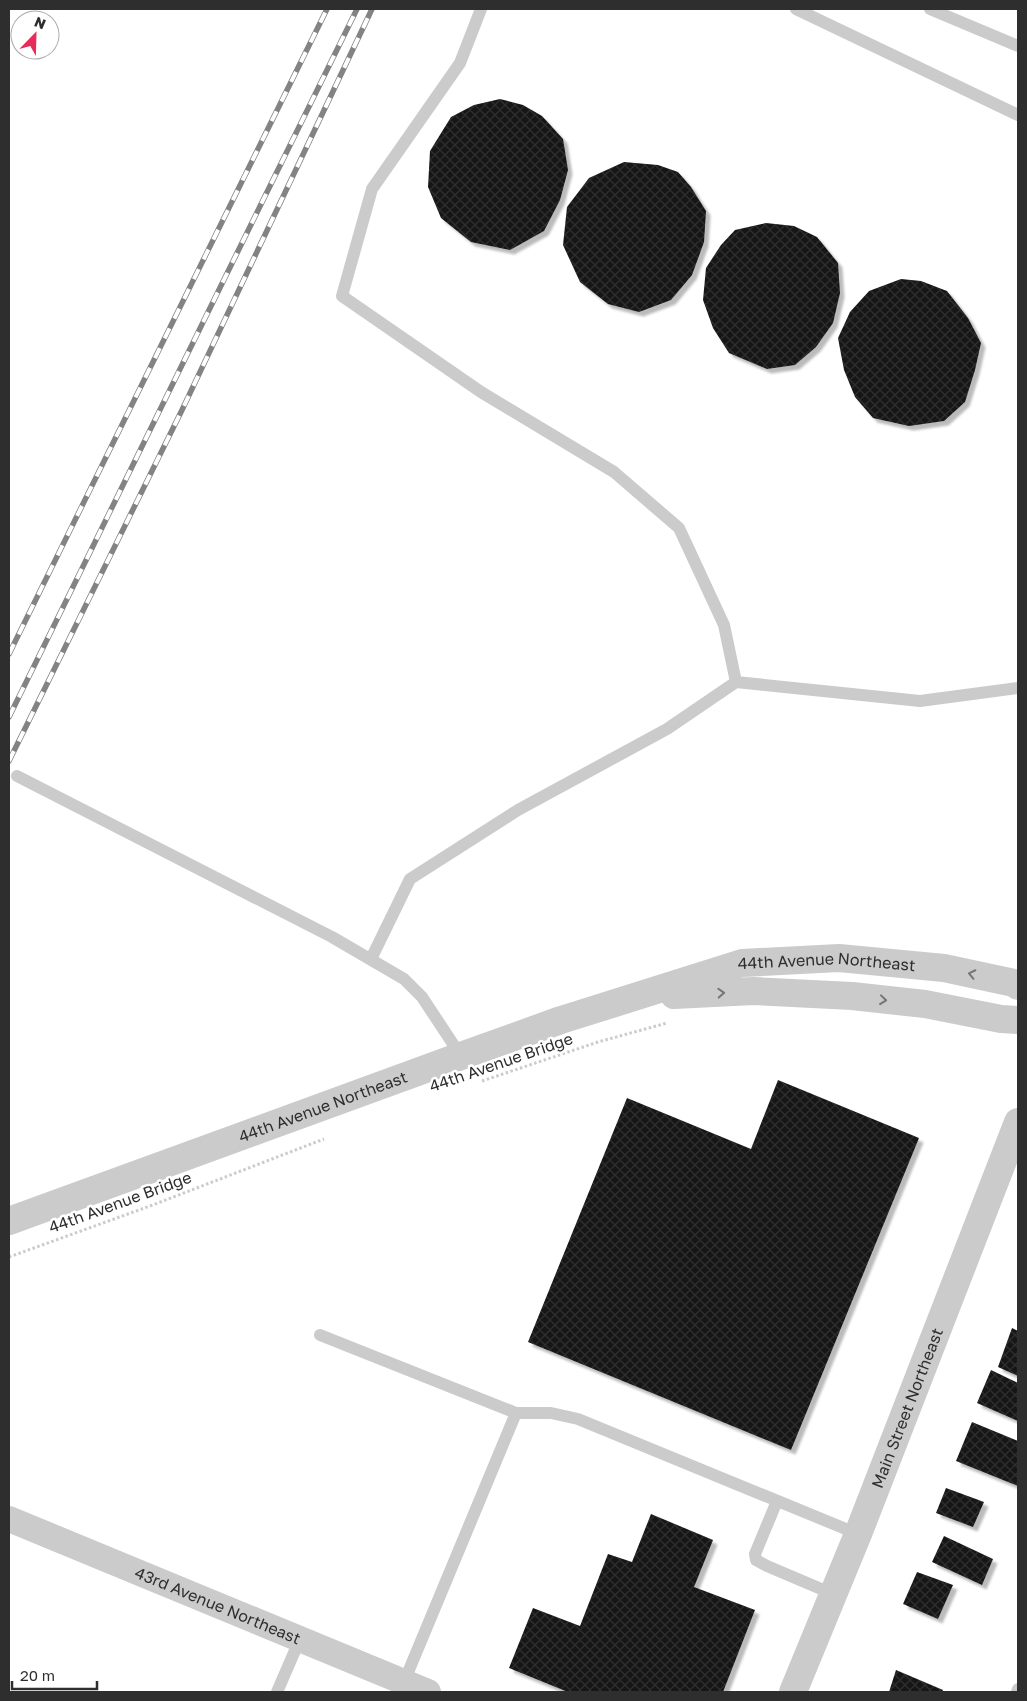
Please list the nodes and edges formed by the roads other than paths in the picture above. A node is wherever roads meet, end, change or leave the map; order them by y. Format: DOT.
graph roads {
  1 [pos="481,9"];
  2 [pos="796,9"];
  3 [pos="930,9"];
  4 [pos="1018,46"];
  5 [pos="1018,115"];
  6 [pos="736,682"];
  7 [pos="1018,688"];
  8 [pos="17,776"];
  9 [pos="371,959"];
  10 [pos="1018,986"];
  11 [pos="637,997"];
  12 [pos="1018,1020"];
  13 [pos="461,1056"];
  14 [pos="1018,1122"];
  15 [pos="9,1221"];
  16 [pos="320,1335"];
  17 [pos="516,1413"];
  18 [pos="778,1501"];
  19 [pos="9,1519"];
  20 [pos="858,1534"];
  21 [pos="833,1594"];
  22 [pos="300,1639"];
  23 [pos="404,1682"];
  24 [pos="277,1692"];
  25 [pos="428,1692"];
  26 [pos="793,1692"];
  1 -- 6 [label="lane"];
  2 -- 5 [label="lane"];
  3 -- 4 [label="lane"];
  6 -- 7 [label="lane"];
  6 -- 9 [label="lane"];
  8 -- 9 [label="lane"];
  9 -- 13 [label="lane"];
  10 -- 11 [label="street, 44th Avenue Northeast, one-way"];
  11 -- 12 [label="street, 44th Avenue Northeast, one-way"];
  11 -- 13 [label="street, 44th Avenue Northeast"];
  13 -- 15 [label="street, 44th Avenue Northeast"];
  14 -- 20 [label="street, Main Street Northeast"];
  16 -- 17 [label="lane"];
  17 -- 18 [label="lane"];
  17 -- 23 [label="lane"];
  18 -- 20 [label="lane"];
  18 -- 21 [label="lane"];
  19 -- 22 [label="street, 43rd Avenue Northeast"];
  20 -- 21 [label="street, Main Street Northeast"];
  21 -- 26 [label="street, Main Street Northeast"];
  22 -- 23 [label="street, 43rd Avenue Northeast"];
  22 -- 24 [label="lane"];
  23 -- 25 [label="street, 43rd Avenue Northeast"];
}
